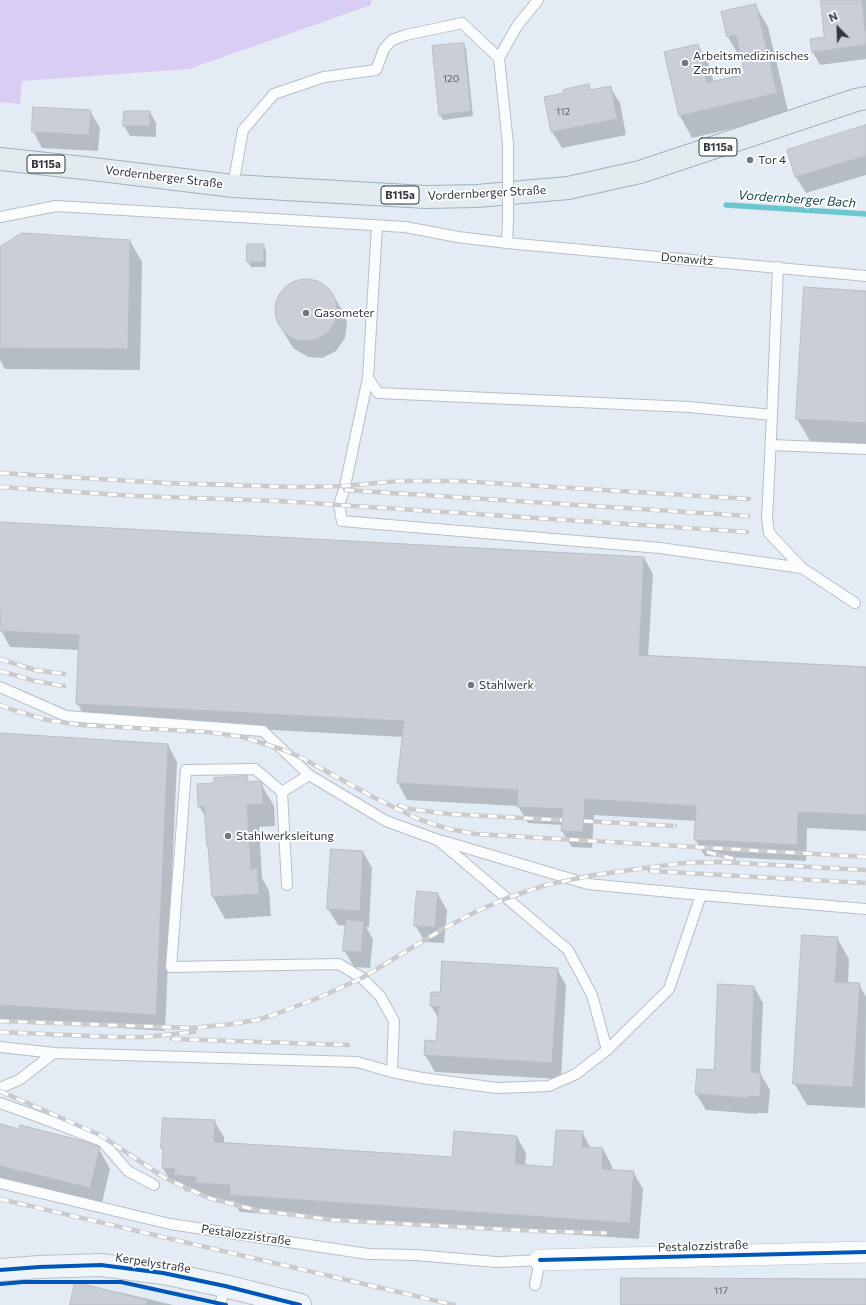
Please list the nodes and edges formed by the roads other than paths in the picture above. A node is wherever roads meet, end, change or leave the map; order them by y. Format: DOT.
graph roads {
  1 [pos="538,0"];
  2 [pos="499,58"];
  3 [pos="866,98"];
  4 [pos="0,159"];
  5 [pos="233,186"];
  6 [pos="0,217"];
  7 [pos="377,226"];
  8 [pos="507,243"];
  9 [pos="778,267"];
  10 [pos="866,276"];
  11 [pos="368,378"];
  12 [pos="772,415"];
  13 [pos="771,445"];
  14 [pos="866,449"];
  15 [pos="802,568"];
  16 [pos="855,602"];
  17 [pos="0,687"];
  18 [pos="309,775"];
  19 [pos="282,792"];
  20 [pos="438,840"];
  21 [pos="287,885"];
  22 [pos="701,895"];
  23 [pos="866,909"];
  24 [pos="0,1047"];
  25 [pos="607,1050"];
  26 [pos="54,1052"];
  27 [pos="392,1072"];
  28 [pos="0,1088"];
  29 [pos="0,1103"];
  30 [pos="0,1184"];
  31 [pos="154,1185"];
  32 [pos="866,1252"];
  33 [pos="540,1260"];
  34 [pos="0,1270"];
  35 [pos="535,1285"];
  36 [pos="223,1296"];
  37 [pos="300,1305"];
  1 -- 2 [label="lane"];
  2 -- 5 [label="lane"];
  2 -- 8 [label="lane, bridge"];
  3 -- 5 [label="main road, Vordernberger Straße / B115a"];
  4 -- 5 [label="main road, Vordernberger Straße / B115a"];
  6 -- 7 [label="lane, Donawitz"];
  7 -- 8 [label="lane, Donawitz"];
  7 -- 11 [label="lane"];
  8 -- 9 [label="lane, Donawitz"];
  9 -- 10 [label="lane, Donawitz"];
  9 -- 12 [label="lane"];
  11 -- 12 [label="lane"];
  11 -- 15 [label="lane"];
  12 -- 13 [label="lane"];
  13 -- 14 [label="lane"];
  13 -- 15 [label="lane"];
  15 -- 16 [label="lane"];
  17 -- 18 [label="lane"];
  18 -- 19 [label="lane"];
  18 -- 20 [label="lane"];
  19 -- 21 [label="lane"];
  19 -- 27 [label="lane"];
  20 -- 22 [label="lane"];
  20 -- 25 [label="lane"];
  22 -- 23 [label="lane"];
  22 -- 25 [label="lane"];
  24 -- 26 [label="lane"];
  25 -- 27 [label="lane"];
  26 -- 27 [label="lane"];
  26 -- 28 [label="lane"];
  29 -- 31 [label="lane"];
  30 -- 33 [label="lane, Pestalozzistraße"];
  32 -- 33 [label="street, Pestalozzistraße"];
  33 -- 35 [label="lane"];
  34 -- 36 [label="main road, Kerpelystraße"];
  36 -- 37 [label="main road, Kerpelystraße"];
}
